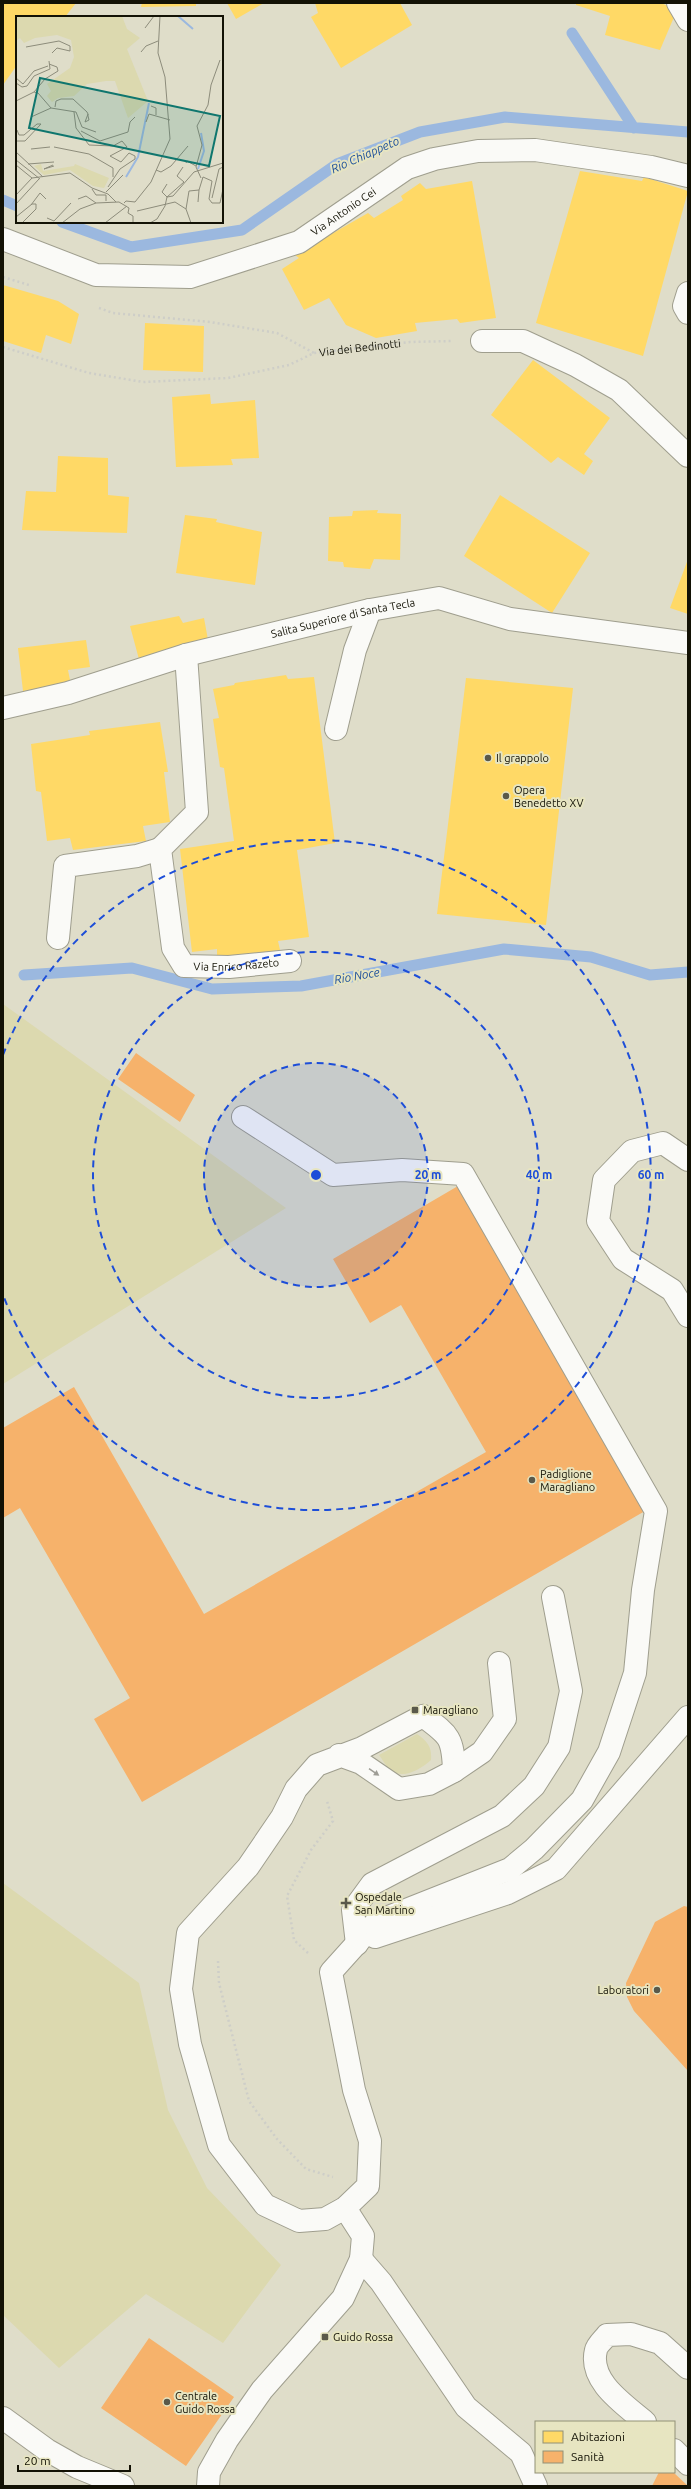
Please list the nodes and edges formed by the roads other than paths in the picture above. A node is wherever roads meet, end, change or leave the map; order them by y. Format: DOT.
graph roads {
  1 [pos="678,3"];
  2 [pos="688,20"];
  3 [pos="688,176"];
  4 [pos="3,239"];
  5 [pos="688,293"];
  6 [pos="688,313"];
  7 [pos="482,341"];
  8 [pos="688,456"];
  9 [pos="370,610"];
  10 [pos="688,643"];
  11 [pos="186,655"];
  12 [pos="3,708"];
  13 [pos="336,729"];
  14 [pos="160,849"];
  15 [pos="58,938"];
  16 [pos="290,961"];
  17 [pos="243,1117"];
  18 [pos="688,1160"];
  19 [pos="688,1316"];
  20 [pos="552,1597"];
  21 [pos="499,1663"];
  22 [pos="688,1717"];
  23 [pos="339,1755"];
  24 [pos="454,1771"];
  25 [pos="357,1944"];
  26 [pos="345,2208"];
  27 [pos="362,2259"];
  28 [pos="688,2368"];
  29 [pos="3,2418"];
  30 [pos="644,2421"];
  31 [pos="675,2451"];
  32 [pos="688,2464"];
  33 [pos="123,2486"];
  34 [pos="208,2486"];
  35 [pos="536,2486"];
  1 -- 2 [label="street"];
  3 -- 4 [label="street, Via Antonio Cei"];
  5 -- 6 [label="street"];
  7 -- 8 [label="street"];
  9 -- 10 [label="street, Salita Superiore di Santa Tecla"];
  9 -- 11 [label="street, Salita Superiore di Santa Tecla"];
  9 -- 13 [label="street"];
  11 -- 12 [label="street, Salita Superiore di Santa Tecla"];
  11 -- 14 [label="street"];
  14 -- 15 [label="street"];
  14 -- 16 [label="street, Via Enrico Razeto"];
  17 -- 25 [label="street"];
  18 -- 19 [label="street"];
  20 -- 25 [label="street"];
  21 -- 24 [label="street"];
  22 -- 25 [label="street"];
  23 -- 24 [label="street, one-way"];
  23 -- 24 [label="street"];
  23 -- 26 [label="street"];
  25 -- 26 [label="street"];
  26 -- 27 [label="street"];
  27 -- 34 [label="street"];
  27 -- 35 [label="street"];
  28 -- 30 [label="street"];
  29 -- 33 [label="street"];
  31 -- 32 [label="street"];
}
